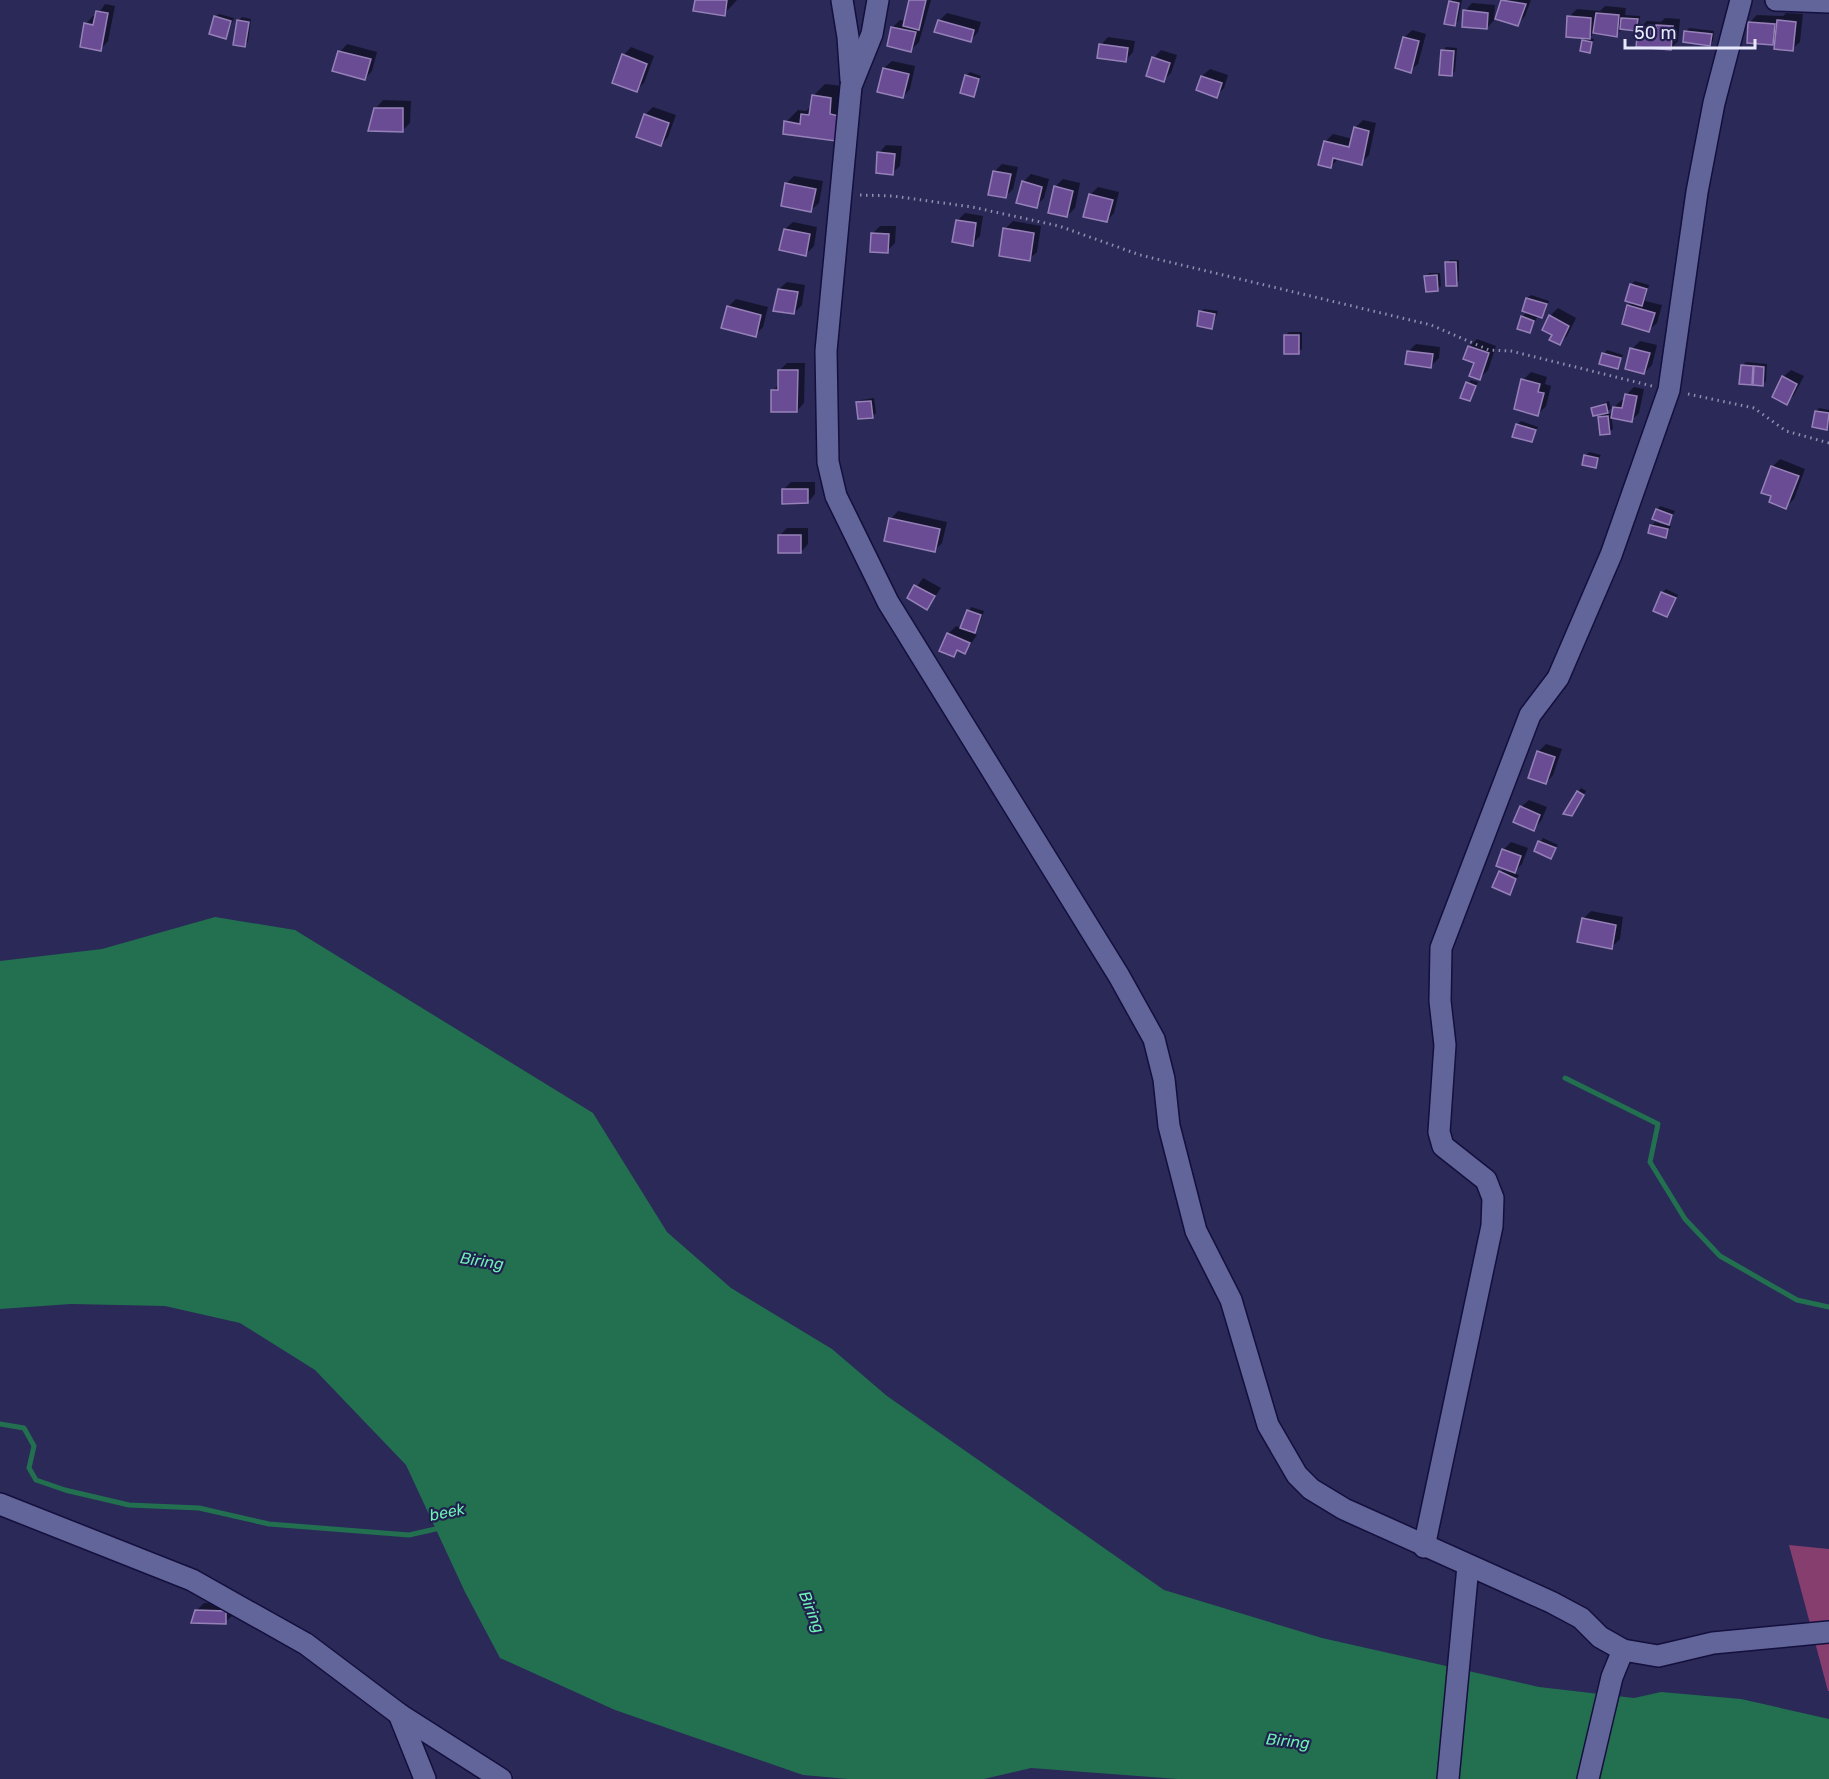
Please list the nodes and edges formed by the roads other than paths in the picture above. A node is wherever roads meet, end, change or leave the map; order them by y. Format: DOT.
graph roads {
  1 [pos="842,0"];
  2 [pos="878,0"];
  3 [pos="1741,0"];
  4 [pos="1776,0"];
  5 [pos="1829,2"];
  6 [pos="851,86"];
  7 [pos="0,1504"];
  8 [pos="1424,1547"];
  9 [pos="1468,1566"];
  10 [pos="1829,1632"];
  11 [pos="1623,1650"];
  12 [pos="399,1714"];
  13 [pos="425,1779"];
  14 [pos="501,1779"];
  15 [pos="1448,1779"];
  16 [pos="1588,1779"];
  1 -- 6 [label="street"];
  2 -- 6 [label="street"];
  3 -- 8 [label="street"];
  4 -- 5 [label="street"];
  6 -- 8 [label="street"];
  7 -- 12 [label="street"];
  8 -- 9 [label="street"];
  9 -- 11 [label="street"];
  9 -- 15 [label="street"];
  10 -- 11 [label="street"];
  11 -- 16 [label="street"];
  12 -- 13 [label="street"];
  12 -- 14 [label="street"];
}
